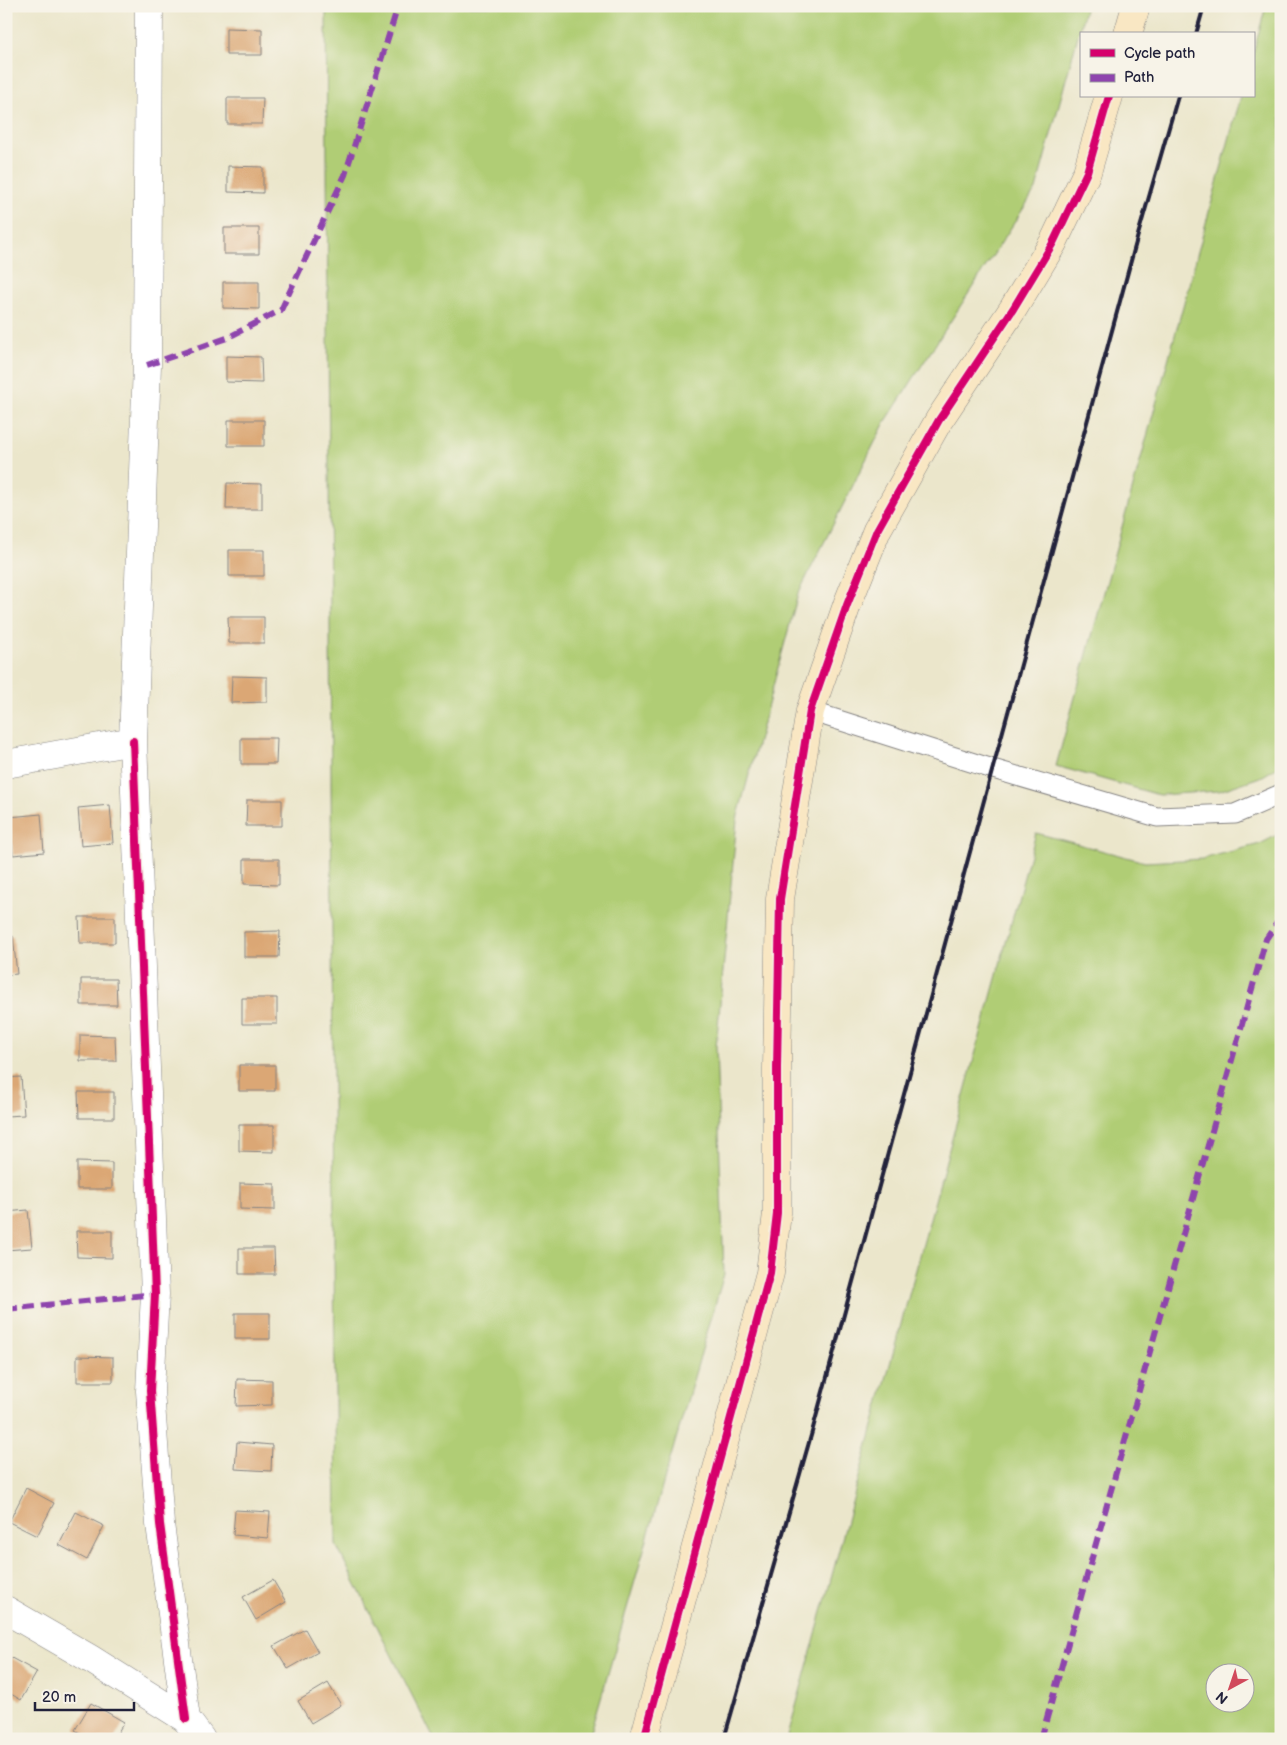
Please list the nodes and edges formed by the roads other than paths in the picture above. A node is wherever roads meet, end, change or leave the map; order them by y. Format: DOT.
graph roads {
  1 [pos="149,6"];
  2 [pos="1136,6"];
  3 [pos="1129,32"];
  4 [pos="1108,98"];
  5 [pos="810,711"];
  6 [pos="133,741"];
  7 [pos="6,764"];
  8 [pos="1281,794"];
  9 [pos="6,1610"];
  10 [pos="194,1729"];
  11 [pos="644,1739"];
  1 -- 6 [label="street"];
  2 -- 3 [label="street"];
  4 -- 5 [label="street"];
  5 -- 8 [label="lane"];
  5 -- 11 [label="street"];
  6 -- 7 [label="street"];
  6 -- 10 [label="street"];
  9 -- 10 [label="street"];
}
